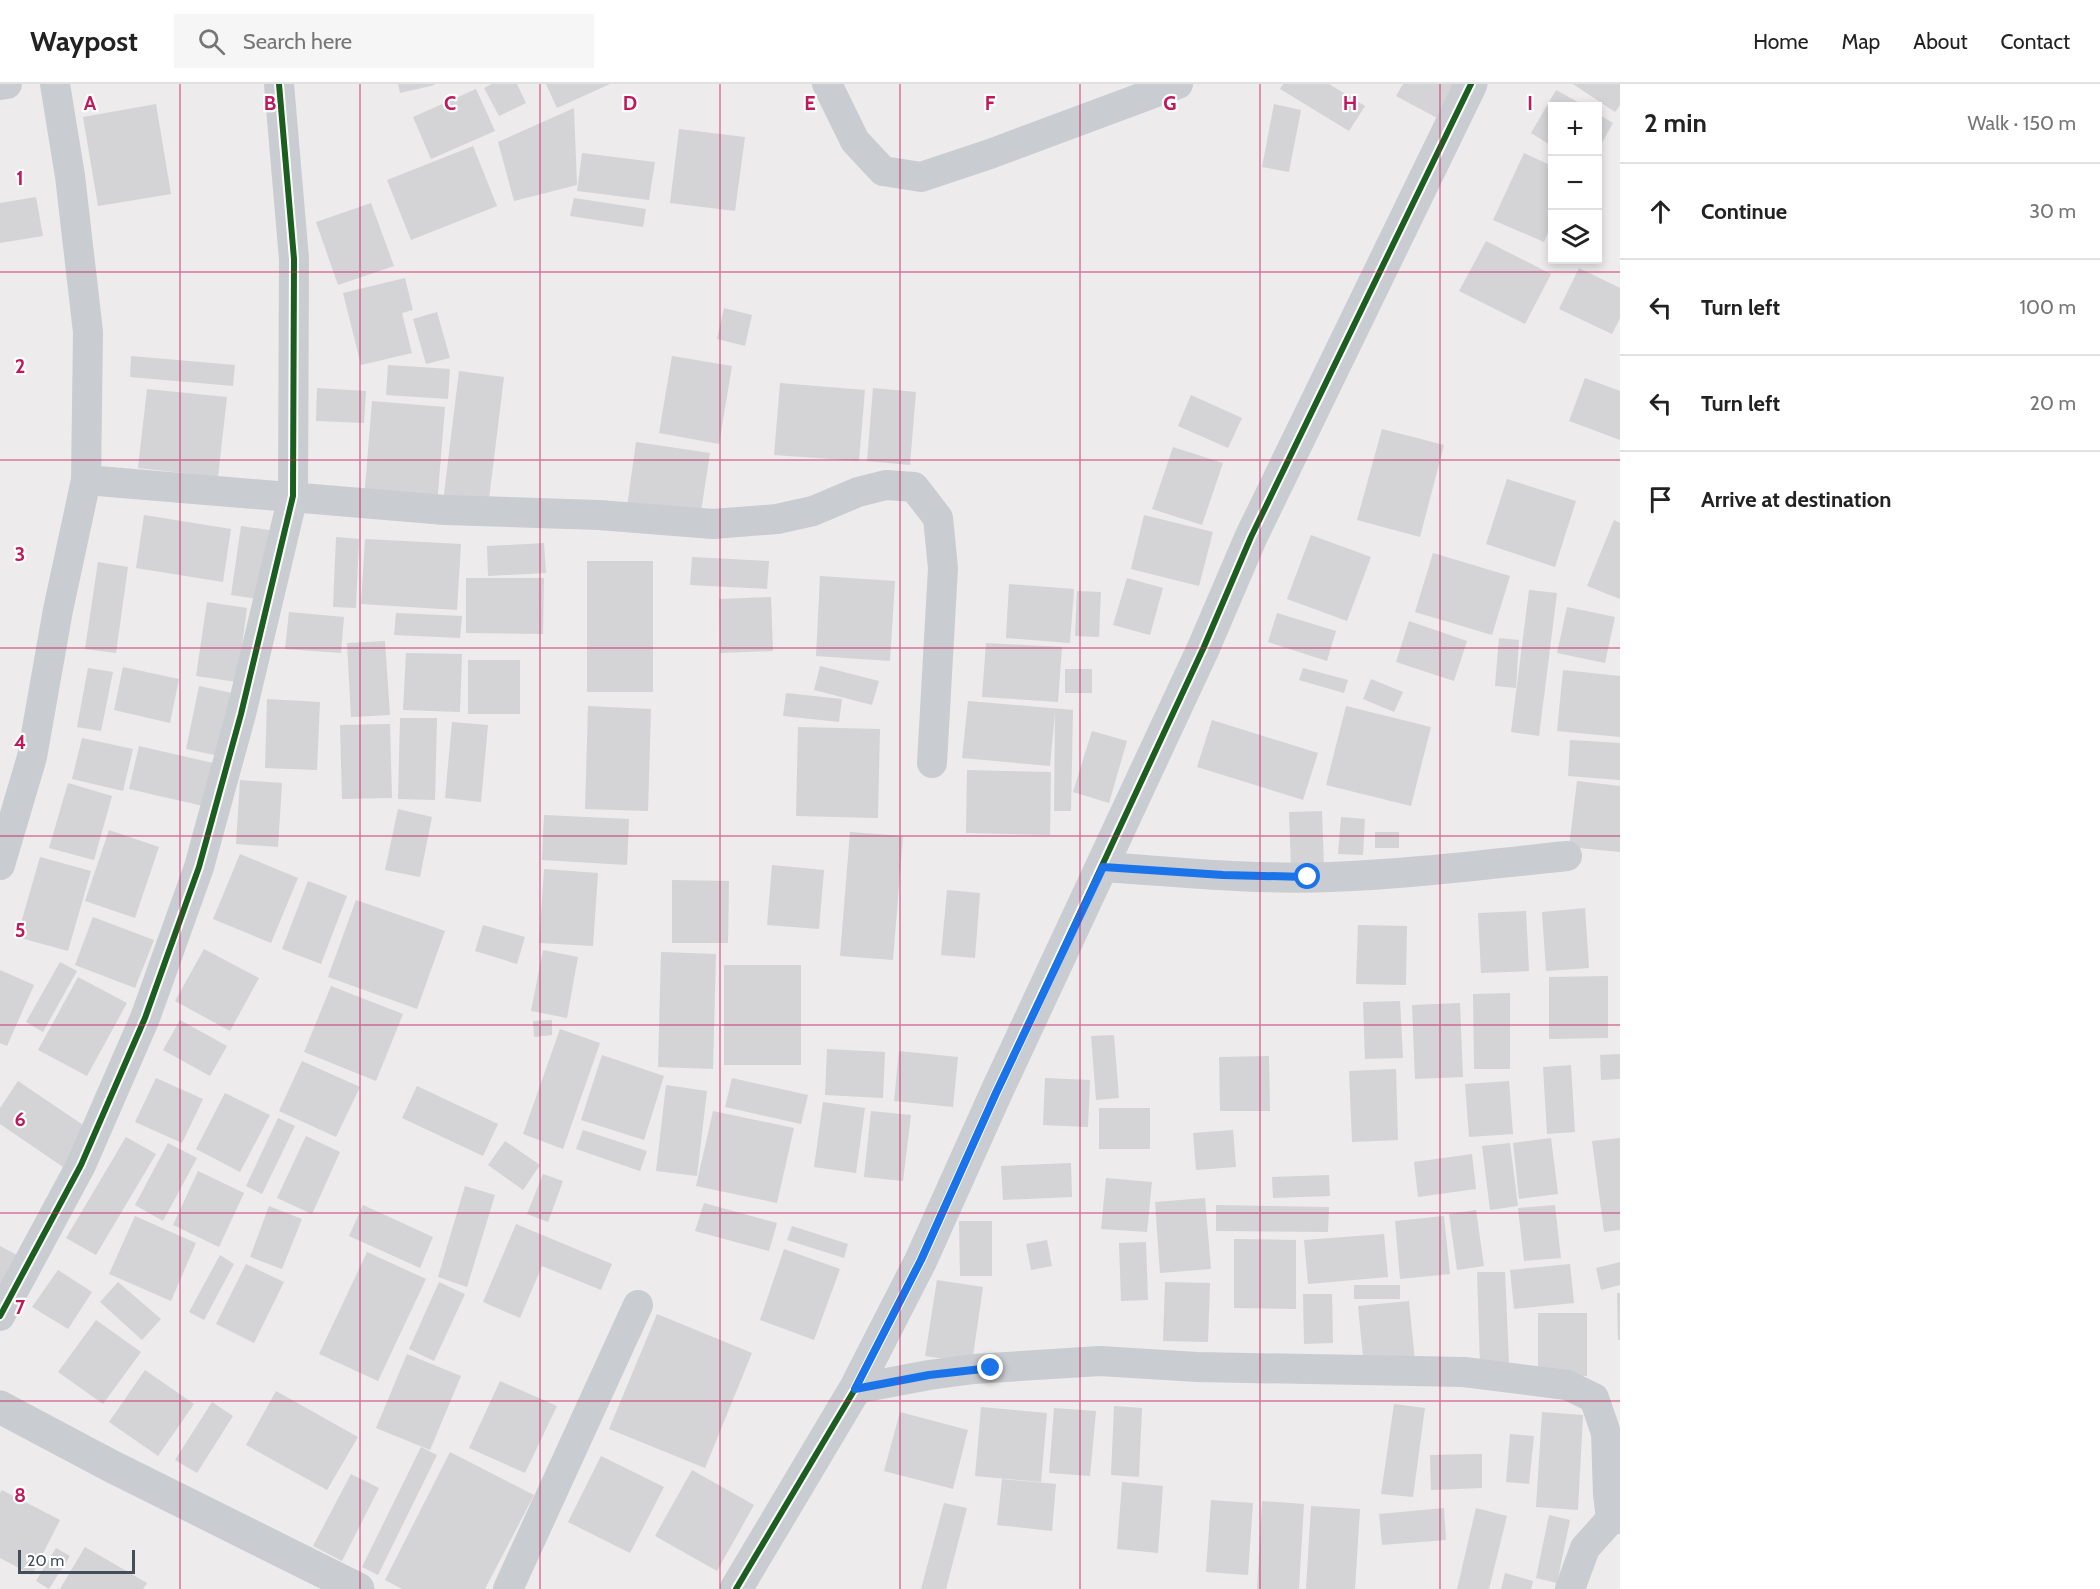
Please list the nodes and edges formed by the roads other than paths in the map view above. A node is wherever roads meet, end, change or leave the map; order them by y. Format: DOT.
graph roads {
  1 [pos="7,84"];
  2 [pos="55,84"];
  3 [pos="279,84"];
  4 [pos="827,84"];
  5 [pos="1178,84"];
  6 [pos="1471,84"];
  7 [pos="0,86"];
  8 [pos="86,480"];
  9 [pos="293,496"];
  10 [pos="932,763"];
  11 [pos="1567,856"];
  12 [pos="0,865"];
  13 [pos="1103,867"];
  14 [pos="638,1305"];
  15 [pos="0,1316"];
  16 [pos="855,1389"];
  17 [pos="0,1407"];
  18 [pos="1615,1519"];
  19 [pos="358,1589"];
  20 [pos="508,1589"];
  21 [pos="736,1589"];
  22 [pos="1570,1589"];
  1 -- 7 [label="street"];
  2 -- 8 [label="street"];
  3 -- 9 [label="street"];
  4 -- 5 [label="street"];
  6 -- 13 [label="street"];
  8 -- 9 [label="street"];
  8 -- 12 [label="street"];
  9 -- 10 [label="street"];
  9 -- 15 [label="street"];
  11 -- 13 [label="street"];
  13 -- 16 [label="street"];
  14 -- 20 [label="street"];
  16 -- 18 [label="street"];
  16 -- 21 [label="street"];
  17 -- 19 [label="street"];
  18 -- 22 [label="street"];
}
